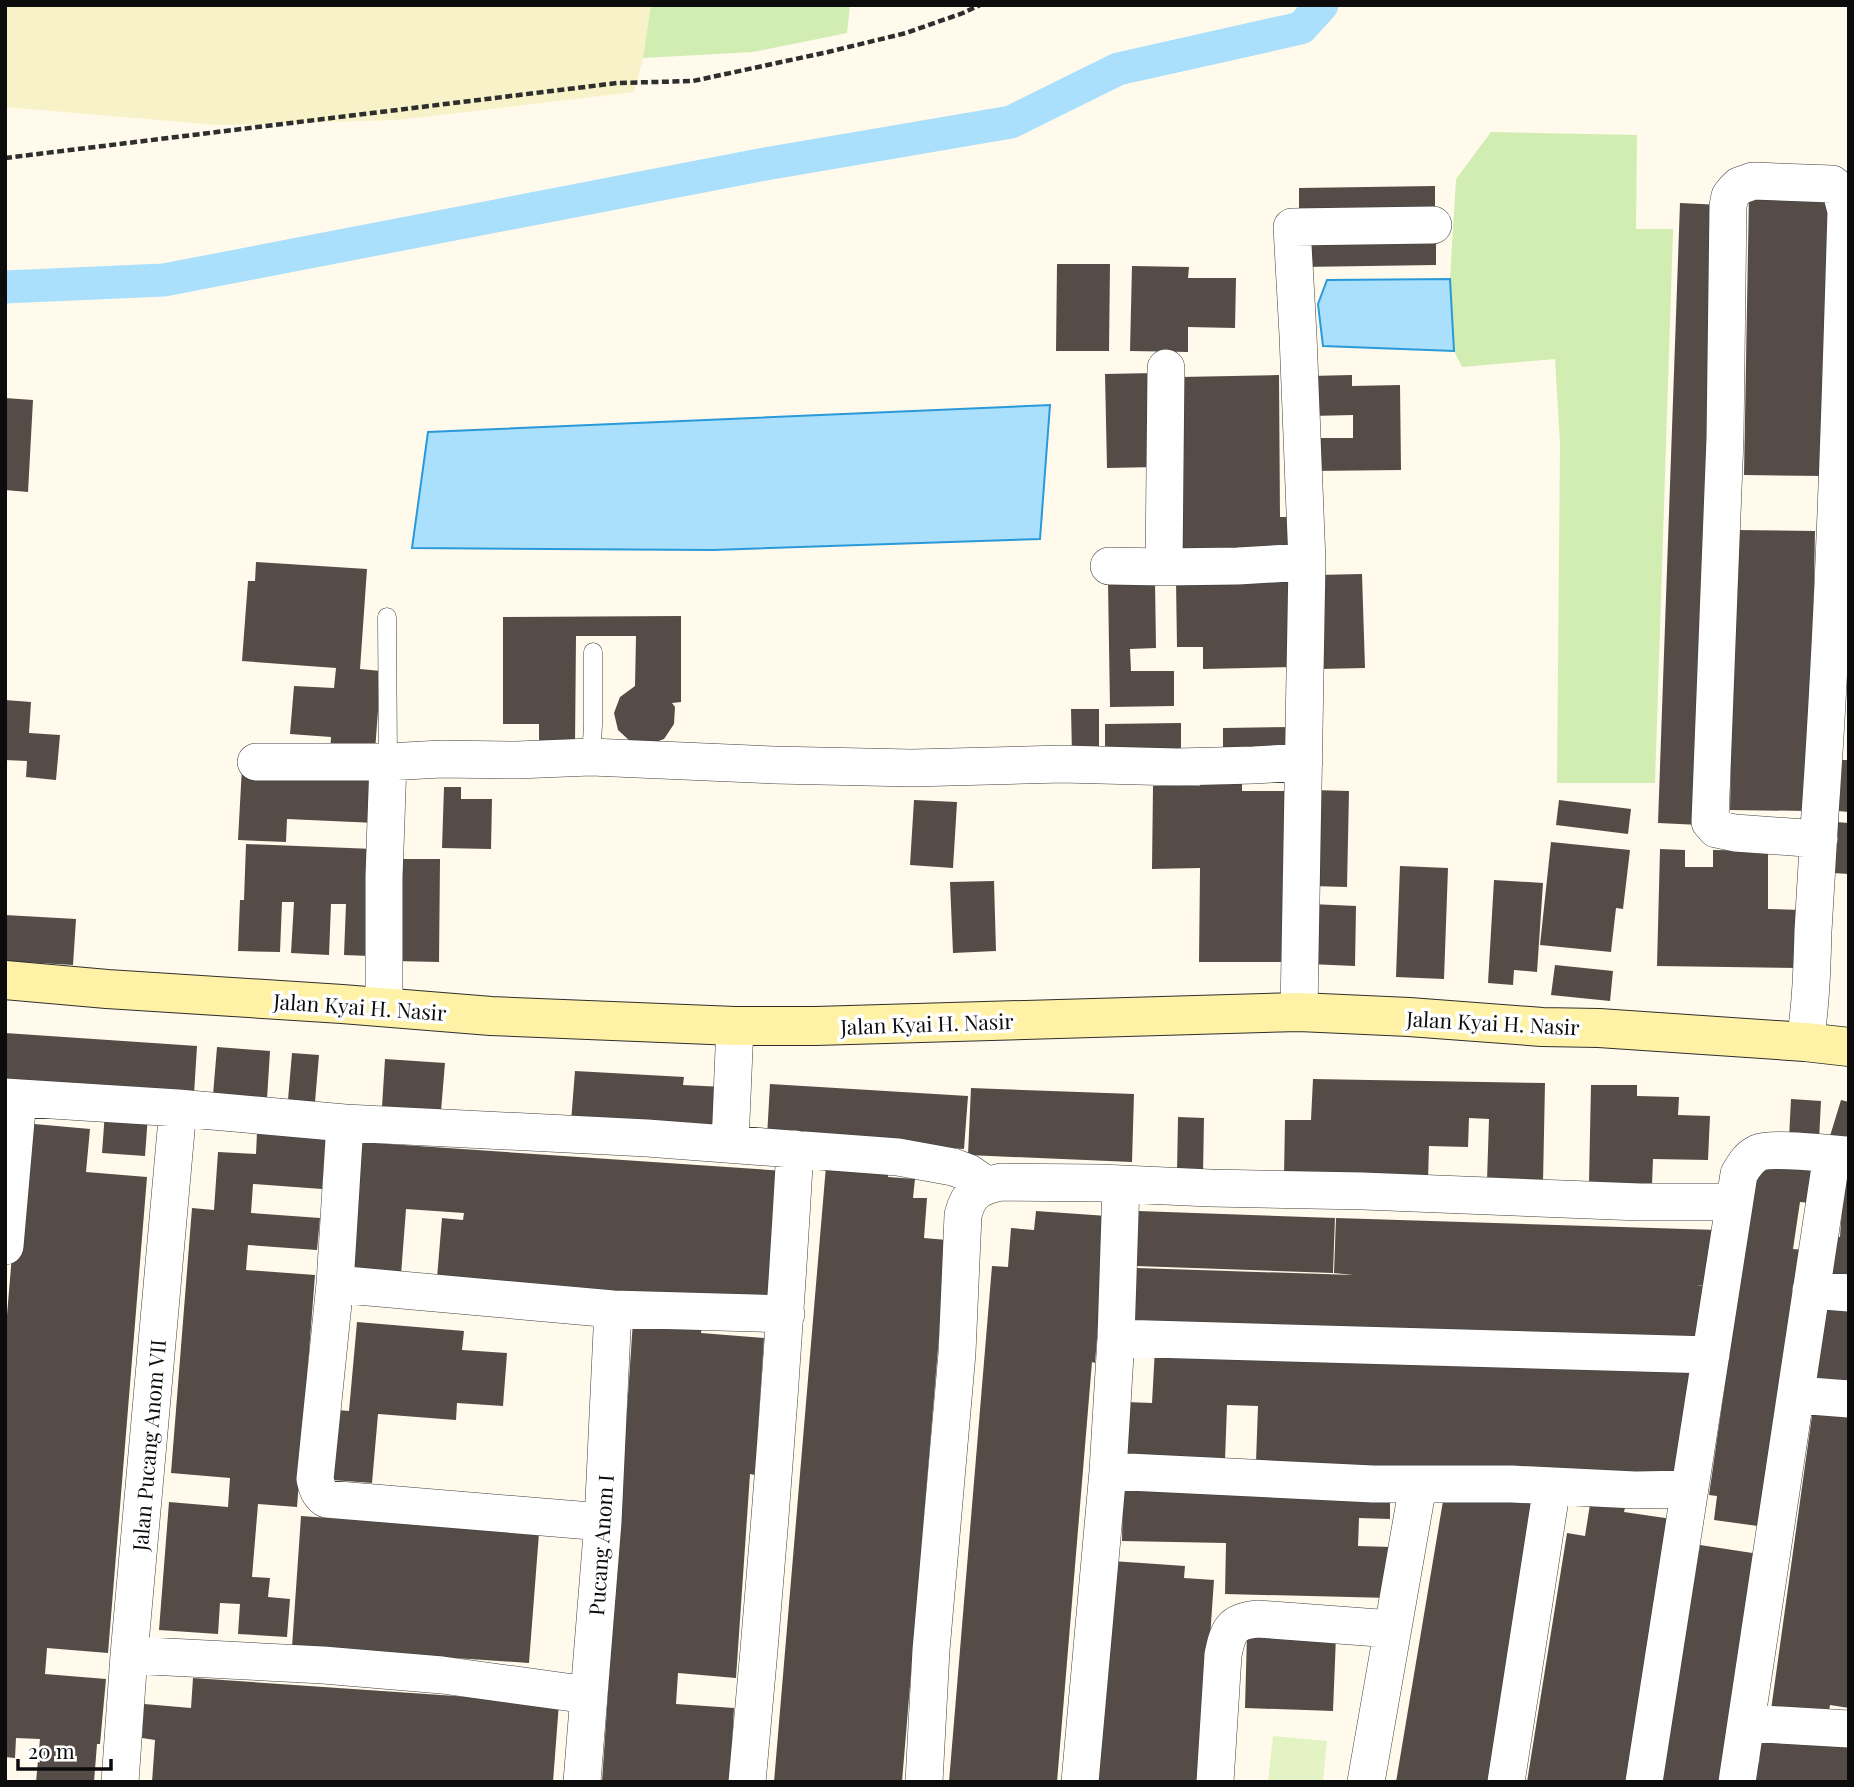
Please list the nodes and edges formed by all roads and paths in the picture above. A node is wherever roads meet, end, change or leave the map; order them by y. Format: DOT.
graph roads {
  1 [pos="979,5"];
  2 [pos="5,158"];
  3 [pos="1433,225"];
  4 [pos="1166,368"];
  5 [pos="1307,562"];
  6 [pos="1108,566"];
  7 [pos="1164,566"];
  8 [pos="387,617"];
  9 [pos="593,652"];
  10 [pos="591,757"];
  11 [pos="256,762"];
  12 [pos="388,762"];
  13 [pos="1304,762"];
  14 [pos="1819,839"];
  15 [pos="5,979"];
  16 [pos="384,1007"];
  17 [pos="1299,1012"];
  18 [pos="735,1026"];
  19 [pos="1805,1042"];
  20 [pos="1849,1046"];
  21 [pos="12,1098"];
  22 [pos="178,1108"];
  23 [pos="345,1123"];
  24 [pos="730,1144"];
  25 [pos="795,1149"];
  26 [pos="1840,1155"];
  27 [pos="1121,1184"];
  28 [pos="986,1185"];
  29 [pos="1733,1202"];
  30 [pos="5,1246"];
  31 [pos="335,1284"];
  32 [pos="1811,1290"];
  33 [pos="1849,1293"];
  34 [pos="613,1309"];
  35 [pos="786,1314"];
  36 [pos="1116,1338"];
  37 [pos="1711,1355"];
  38 [pos="1797,1395"];
  39 [pos="1849,1399"];
  40 [pos="1108,1471"];
  41 [pos="1418,1485"];
  42 [pos="1552,1486"];
  43 [pos="1689,1489"];
  44 [pos="603,1522"];
  45 [pos="1392,1629"];
  46 [pos="129,1655"];
  47 [pos="588,1695"];
  48 [pos="1746,1723"];
  49 [pos="1849,1729"];
  50 [pos="120,1782"];
  51 [pos="582,1782"];
  52 [pos="747,1782"];
  53 [pos="924,1782"];
  54 [pos="1080,1782"];
  55 [pos="1215,1782"];
  56 [pos="1366,1782"];
  57 [pos="1506,1782"];
  58 [pos="1644,1782"];
  59 [pos="1737,1782"];
  1 -- 2 [label="path"];
  3 -- 5 [label="street"];
  4 -- 7 [label="street"];
  5 -- 7 [label="street"];
  5 -- 13 [label="street"];
  6 -- 7 [label="street"];
  8 -- 12 [label="lane"];
  9 -- 10 [label="lane"];
  10 -- 12 [label="street"];
  10 -- 13 [label="street"];
  11 -- 12 [label="street"];
  12 -- 16 [label="street"];
  13 -- 17 [label="street"];
  14 -- 14 [label="street"];
  14 -- 19 [label="street"];
  15 -- 16 [label="main road, Jalan Kyai H. Nasir"];
  16 -- 18 [label="main road, Jalan Kyai H. Nasir"];
  17 -- 18 [label="main road, Jalan Kyai H. Nasir"];
  17 -- 19 [label="main road, Jalan Kyai H. Nasir"];
  18 -- 24 [label="street"];
  19 -- 20 [label="main road, Jalan Kyai H. Nasir"];
  21 -- 22 [label="street"];
  21 -- 30 [label="street"];
  22 -- 23 [label="street"];
  22 -- 46 [label="street, Jalan Pucang Anom VII"];
  23 -- 24 [label="street"];
  23 -- 31 [label="street"];
  24 -- 25 [label="street"];
  25 -- 28 [label="street"];
  25 -- 35 [label="street"];
  26 -- 29 [label="street"];
  26 -- 32 [label="street"];
  27 -- 28 [label="street"];
  27 -- 29 [label="street"];
  27 -- 36 [label="street"];
  28 -- 53 [label="street"];
  29 -- 37 [label="street"];
  31 -- 34 [label="street"];
  31 -- 44 [label="street"];
  32 -- 33 [label="street"];
  32 -- 38 [label="street"];
  34 -- 35 [label="street"];
  34 -- 44 [label="street, Pucang Anom I"];
  35 -- 52 [label="street"];
  36 -- 37 [label="street"];
  36 -- 40 [label="street"];
  37 -- 43 [label="street"];
  38 -- 39 [label="street"];
  38 -- 48 [label="street"];
  40 -- 41 [label="street"];
  40 -- 54 [label="street"];
  41 -- 42 [label="street"];
  41 -- 45 [label="street"];
  42 -- 43 [label="street"];
  42 -- 57 [label="street"];
  43 -- 58 [label="street"];
  44 -- 47 [label="street, Pucang Anom I"];
  45 -- 55 [label="street"];
  45 -- 56 [label="street"];
  46 -- 47 [label="street"];
  46 -- 50 [label="street, Jalan Pucang Anom VII"];
  47 -- 51 [label="street, Pucang Anom I"];
  48 -- 49 [label="street"];
  48 -- 59 [label="street"];
}
